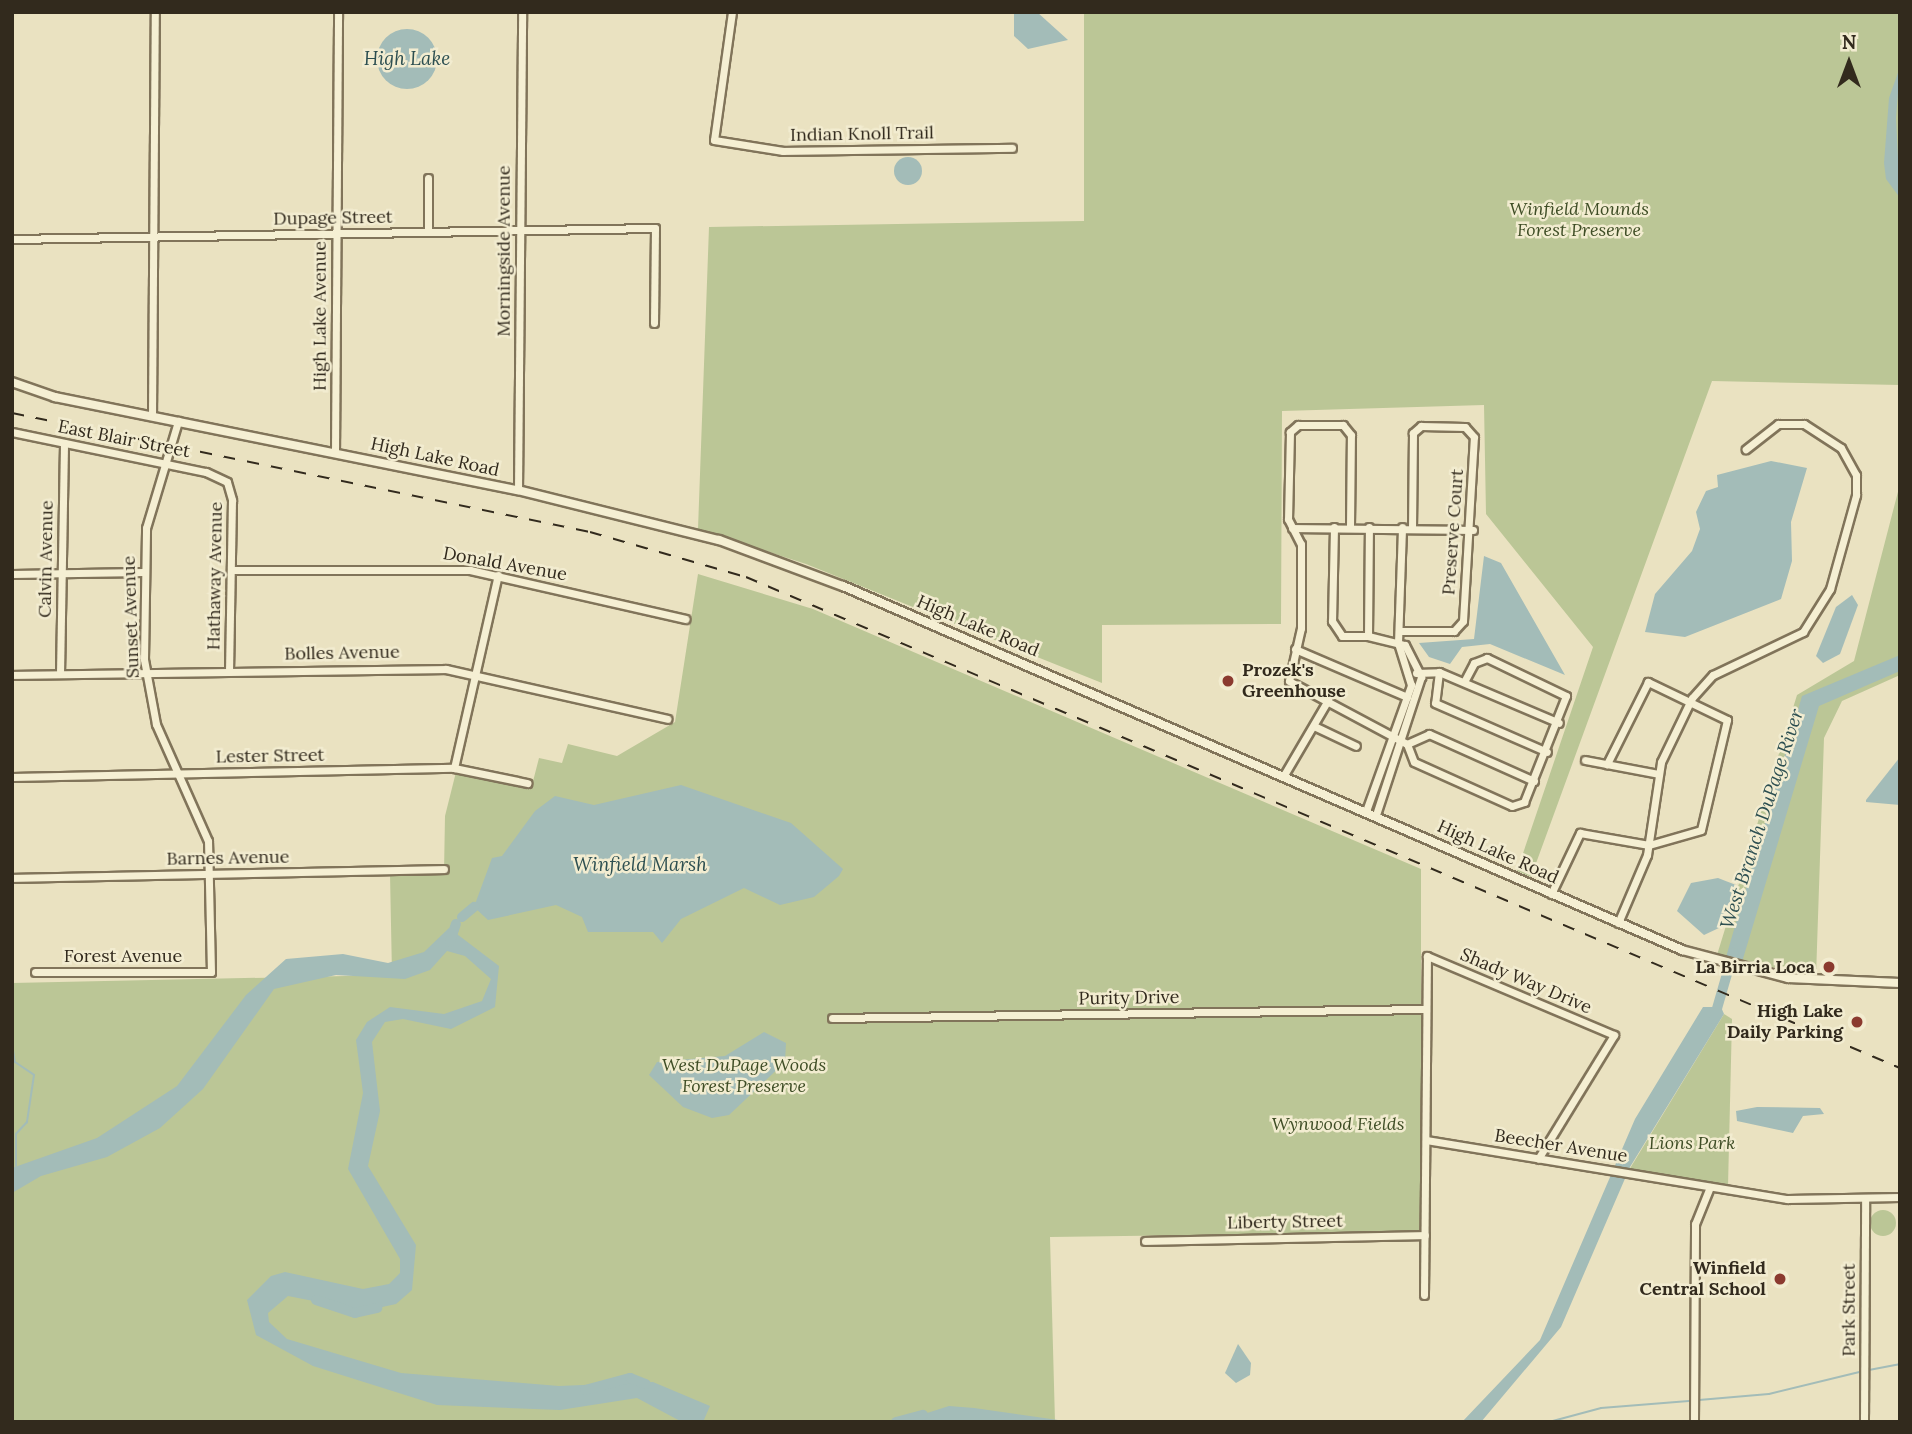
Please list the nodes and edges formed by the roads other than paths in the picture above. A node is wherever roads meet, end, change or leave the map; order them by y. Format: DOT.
graph roads {
  1 [pos="155,12"];
  2 [pos="338,12"];
  3 [pos="522,12"];
  4 [pos="732,12"];
  5 [pos="1012,148"];
  6 [pos="428,178"];
  7 [pos="520,230"];
  8 [pos="428,232"];
  9 [pos="337,234"];
  10 [pos="153,237"];
  11 [pos="12,239"];
  12 [pos="654,323"];
  13 [pos="12,382"];
  14 [pos="152,416"];
  15 [pos="178,421"];
  16 [pos="12,432"];
  17 [pos="64,443"];
  18 [pos="1746,449"];
  19 [pos="335,453"];
  20 [pos="166,464"];
  21 [pos="227,482"];
  22 [pos="518,490"];
  23 [pos="1349,526"];
  24 [pos="1334,527"];
  25 [pos="1369,527"];
  26 [pos="1402,527"];
  27 [pos="1412,527"];
  28 [pos="1292,528"];
  29 [pos="1473,530"];
  30 [pos="231,570"];
  31 [pos="144,572"];
  32 [pos="12,573"];
  33 [pos="62,573"];
  34 [pos="498,575"];
  35 [pos="686,619"];
  36 [pos="1402,631"];
  37 [pos="1368,636"];
  38 [pos="1398,643"];
  39 [pos="1295,649"];
  40 [pos="229,671"];
  41 [pos="1420,672"];
  42 [pos="1439,672"];
  43 [pos="146,673"];
  44 [pos="60,674"];
  45 [pos="475,674"];
  46 [pos="1412,674"];
  47 [pos="12,675"];
  48 [pos="1464,682"];
  49 [pos="1407,697"];
  50 [pos="1692,698"];
  51 [pos="1328,700"];
  52 [pos="667,719"];
  53 [pos="1559,723"];
  54 [pos="1316,727"];
  55 [pos="1394,739"];
  56 [pos="1407,744"];
  57 [pos="1356,746"];
  58 [pos="1547,752"];
  59 [pos="1585,760"];
  60 [pos="1607,764"];
  61 [pos="454,768"];
  62 [pos="181,774"];
  63 [pos="1659,774"];
  64 [pos="1284,775"];
  65 [pos="12,777"];
  66 [pos="1534,781"];
  67 [pos="527,783"];
  68 [pos="1366,811"];
  69 [pos="1376,815"];
  70 [pos="1649,845"];
  71 [pos="444,869"];
  72 [pos="211,875"];
  73 [pos="12,878"];
  74 [pos="1551,894"];
  75 [pos="1618,923"];
  76 [pos="35,972"];
  77 [pos="211,972"];
  78 [pos="1900,982"];
  79 [pos="1426,1009"];
  80 [pos="832,1018"];
  81 [pos="1426,1140"];
  82 [pos="1538,1159"];
  83 [pos="1710,1187"];
  84 [pos="1900,1197"];
  85 [pos="1865,1198"];
  86 [pos="1425,1235"];
  87 [pos="1145,1241"];
  88 [pos="1424,1295"];
  89 [pos="1694,1422"];
  90 [pos="1864,1422"];
  1 -- 10 [label="street"];
  2 -- 9 [label="street, High Lake Avenue"];
  3 -- 7 [label="street, Morningside Avenue"];
  4 -- 5 [label="street, Indian Knoll Trail"];
  6 -- 8 [label="street"];
  7 -- 8 [label="street, Dupage Street"];
  7 -- 12 [label="street, Dupage Street"];
  7 -- 22 [label="street, Morningside Avenue"];
  8 -- 9 [label="street, Dupage Street"];
  9 -- 10 [label="street, Dupage Street"];
  9 -- 19 [label="street, High Lake Avenue"];
  10 -- 11 [label="street, Dupage Street"];
  10 -- 14 [label="street"];
  13 -- 14 [label="street, High Lake Road"];
  14 -- 15 [label="street, High Lake Road"];
  15 -- 19 [label="street, High Lake Road"];
  15 -- 20 [label="street, Sunset Avenue"];
  16 -- 17 [label="street, East Blair Street"];
  17 -- 20 [label="street, East Blair Street"];
  17 -- 33 [label="street, Calvin Avenue"];
  18 -- 50 [label="street"];
  19 -- 22 [label="street, High Lake Road"];
  20 -- 21 [label="street, East Blair Street"];
  20 -- 31 [label="street, Sunset Avenue"];
  21 -- 30 [label="street, Hathaway Avenue"];
  22 -- 64 [label="street, High Lake Road"];
  23 -- 24 [label="street"];
  23 -- 25 [label="street"];
  23 -- 28 [label="street"];
  24 -- 28 [label="street"];
  24 -- 37 [label="street"];
  25 -- 26 [label="street"];
  25 -- 37 [label="street"];
  26 -- 27 [label="street"];
  26 -- 36 [label="street"];
  27 -- 29 [label="street"];
  27 -- 29 [label="street, Preserve Court"];
  28 -- 39 [label="street"];
  29 -- 36 [label="street, Preserve Court"];
  30 -- 34 [label="street, Donald Avenue"];
  30 -- 40 [label="street, Hathaway Avenue"];
  31 -- 33 [label="street"];
  31 -- 43 [label="street, Sunset Avenue"];
  32 -- 33 [label="street"];
  33 -- 44 [label="street, Calvin Avenue"];
  34 -- 35 [label="street, Donald Avenue"];
  34 -- 45 [label="street"];
  36 -- 38 [label="street"];
  37 -- 38 [label="street"];
  38 -- 41 [label="street"];
  38 -- 46 [label="street"];
  39 -- 49 [label="street"];
  39 -- 51 [label="street"];
  40 -- 43 [label="street, Bolles Avenue"];
  40 -- 45 [label="street, Bolles Avenue"];
  41 -- 42 [label="street"];
  41 -- 46 [label="street"];
  41 -- 55 [label="street"];
  42 -- 48 [label="street"];
  42 -- 58 [label="street"];
  43 -- 44 [label="street, Bolles Avenue"];
  43 -- 62 [label="street, Sunset Avenue"];
  44 -- 47 [label="street, Bolles Avenue"];
  45 -- 52 [label="street, Bolles Avenue"];
  45 -- 61 [label="street"];
  46 -- 49 [label="street"];
  48 -- 53 [label="street"];
  48 -- 53 [label="street"];
  49 -- 55 [label="street"];
  50 -- 60 [label="street"];
  50 -- 63 [label="street"];
  50 -- 70 [label="street"];
  51 -- 54 [label="street"];
  51 -- 55 [label="street"];
  53 -- 58 [label="street"];
  54 -- 57 [label="street"];
  54 -- 64 [label="street"];
  55 -- 56 [label="street"];
  55 -- 68 [label="street"];
  55 -- 69 [label="street"];
  56 -- 66 [label="street"];
  56 -- 66 [label="street"];
  58 -- 66 [label="street"];
  59 -- 60 [label="street"];
  60 -- 63 [label="street"];
  61 -- 62 [label="street, Lester Street"];
  61 -- 67 [label="street, Lester Street"];
  62 -- 65 [label="street, Lester Street"];
  62 -- 72 [label="street, Sunset Avenue"];
  63 -- 70 [label="street"];
  64 -- 68 [label="street, High Lake Road"];
  68 -- 69 [label="street, High Lake Road"];
  69 -- 74 [label="street, High Lake Road"];
  70 -- 74 [label="street"];
  70 -- 75 [label="street"];
  71 -- 72 [label="street, Barnes Avenue"];
  72 -- 73 [label="street, Barnes Avenue"];
  72 -- 77 [label="street, Sunset Avenue"];
  74 -- 75 [label="street, High Lake Road"];
  75 -- 78 [label="street, High Lake Road"];
  76 -- 77 [label="street, Forest Avenue"];
  79 -- 80 [label="street, Purity Drive"];
  79 -- 81 [label="street"];
  79 -- 82 [label="street, Shady Way Drive"];
  81 -- 82 [label="street, Beecher Avenue"];
  81 -- 86 [label="street"];
  82 -- 83 [label="street, Beecher Avenue"];
  83 -- 85 [label="street, Beecher Avenue"];
  83 -- 89 [label="street"];
  84 -- 85 [label="street, Beecher Avenue"];
  85 -- 90 [label="street, Park Street"];
  86 -- 87 [label="street, Liberty Street"];
  86 -- 88 [label="street"];
}
